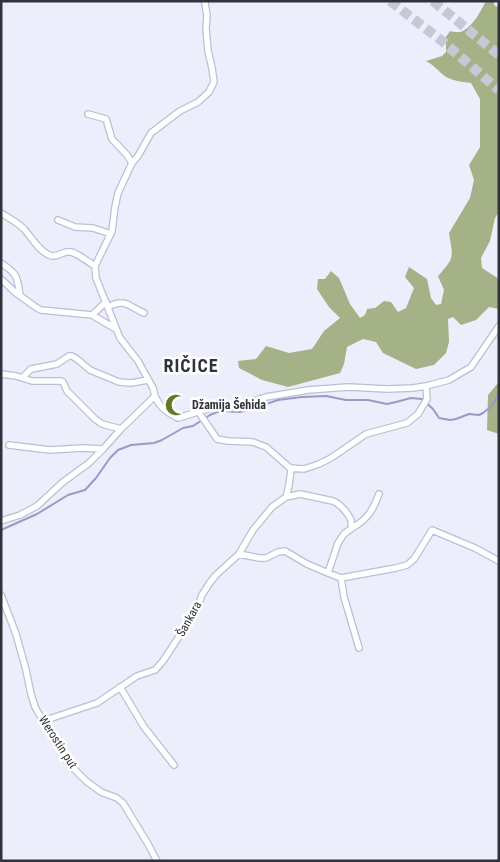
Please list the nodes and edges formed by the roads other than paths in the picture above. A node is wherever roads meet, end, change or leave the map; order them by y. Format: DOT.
graph roads {
  1 [pos="204,1"];
  2 [pos="88,114"];
  3 [pos="132,163"];
  4 [pos="1,213"];
  5 [pos="58,220"];
  6 [pos="111,234"];
  7 [pos="1,263"];
  8 [pos="95,266"];
  9 [pos="1,279"];
  10 [pos="20,295"];
  11 [pos="107,305"];
  12 [pos="144,313"];
  13 [pos="92,315"];
  14 [pos="499,326"];
  15 [pos="116,329"];
  16 [pos="1,374"];
  17 [pos="23,378"];
  18 [pos="148,380"];
  19 [pos="426,386"];
  20 [pos="155,396"];
  21 [pos="198,412"];
  22 [pos="121,429"];
  23 [pos="9,445"];
  24 [pos="103,449"];
  25 [pos="290,468"];
  26 [pos="378,494"];
  27 [pos="286,496"];
  28 [pos="1,521"];
  29 [pos="352,528"];
  30 [pos="239,554"];
  31 [pos="499,561"];
  32 [pos="328,573"];
  33 [pos="341,578"];
  34 [pos="1,595"];
  35 [pos="359,648"];
  36 [pos="120,687"];
  37 [pos="43,721"];
  38 [pos="174,765"];
  39 [pos="158,861"];
  1 -- 3 [label="street"];
  2 -- 3 [label="street"];
  3 -- 6 [label="street"];
  4 -- 8 [label="street"];
  5 -- 6 [label="street"];
  6 -- 8 [label="street"];
  7 -- 10 [label="street"];
  8 -- 11 [label="street"];
  9 -- 10 [label="street"];
  10 -- 13 [label="street"];
  11 -- 12 [label="street"];
  11 -- 13 [label="street"];
  11 -- 15 [label="street"];
  13 -- 15 [label="street"];
  14 -- 19 [label="street"];
  15 -- 18 [label="street"];
  16 -- 17 [label="street"];
  17 -- 18 [label="street"];
  17 -- 22 [label="street"];
  18 -- 20 [label="street"];
  19 -- 21 [label="street"];
  19 -- 25 [label="street"];
  20 -- 21 [label="street"];
  20 -- 22 [label="street"];
  21 -- 25 [label="street"];
  22 -- 24 [label="street"];
  23 -- 24 [label="street"];
  24 -- 28 [label="street"];
  25 -- 27 [label="street"];
  26 -- 29 [label="street"];
  27 -- 29 [label="street"];
  27 -- 30 [label="street, Šankara"];
  29 -- 32 [label="street"];
  30 -- 32 [label="street"];
  30 -- 36 [label="street, Šankara"];
  31 -- 33 [label="street"];
  32 -- 33 [label="street"];
  33 -- 35 [label="street"];
  34 -- 37 [label="street, Werostin put"];
  36 -- 37 [label="street, Šankara"];
  36 -- 38 [label="street"];
  37 -- 39 [label="street, Werostin put"];
}
